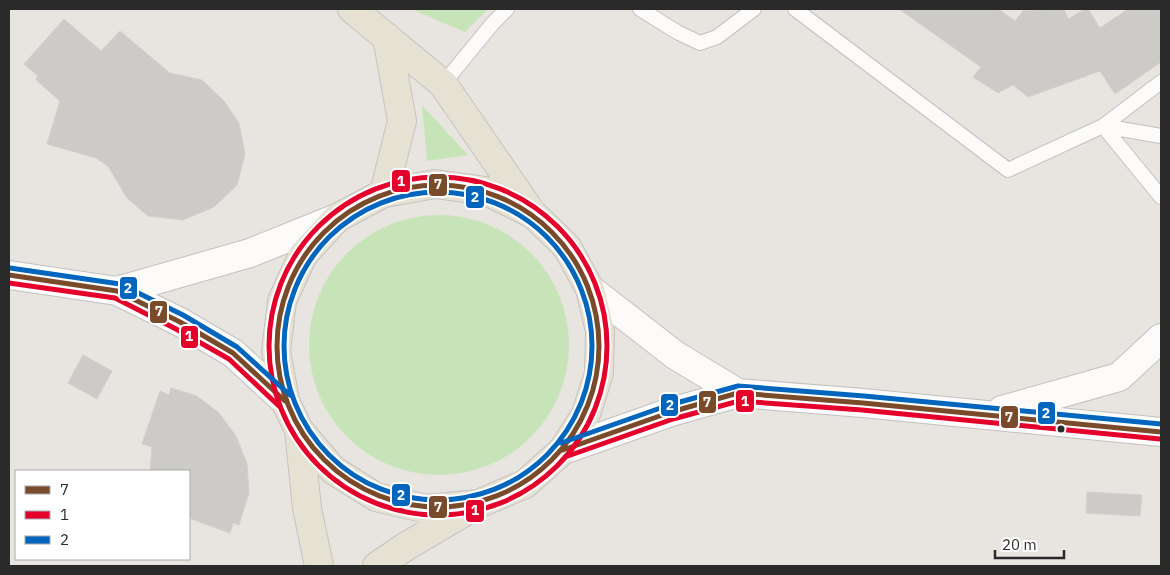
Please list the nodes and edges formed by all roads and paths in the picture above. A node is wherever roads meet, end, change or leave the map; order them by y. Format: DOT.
graph roads {
  1 [pos="352,9"];
  2 [pos="507,9"];
  3 [pos="640,9"];
  4 [pos="754,9"];
  5 [pos="795,9"];
  6 [pos="387,37"];
  7 [pos="1161,82"];
  8 [pos="443,84"];
  9 [pos="1103,126"];
  10 [pos="1161,136"];
  11 [pos="384,193"];
  12 [pos="1161,198"];
  13 [pos="533,214"];
  14 [pos="337,218"];
  15 [pos="9,275"];
  16 [pos="590,289"];
  17 [pos="117,291"];
  18 [pos="1161,338"];
  19 [pos="738,393"];
  20 [pos="285,401"];
  21 [pos="986,414"];
  22 [pos="299,430"];
  23 [pos="1161,432"];
  24 [pos="563,450"];
  25 [pos="478,504"];
  26 [pos="319,566"];
  27 [pos="377,566"];
  1 -- 6 [label="main road"];
  2 -- 8 [label="lane"];
  3 -- 4 [label="lane"];
  5 -- 9 [label="lane"];
  6 -- 8 [label="main road"];
  6 -- 11 [label="main road"];
  7 -- 9 [label="lane"];
  8 -- 13 [label="main road"];
  9 -- 10 [label="lane"];
  9 -- 12 [label="lane"];
  11 -- 13 [label="main road"];
  11 -- 14 [label="main road"];
  13 -- 16 [label="main road"];
  14 -- 17 [label="main road"];
  14 -- 20 [label="main road"];
  15 -- 17 [label="main road"];
  16 -- 19 [label="main road"];
  16 -- 24 [label="main road"];
  17 -- 20 [label="main road"];
  18 -- 21 [label="main road"];
  19 -- 21 [label="main road"];
  19 -- 24 [label="main road"];
  20 -- 22 [label="main road"];
  21 -- 23 [label="main road"];
  22 -- 25 [label="main road"];
  22 -- 26 [label="main road"];
  24 -- 25 [label="main road"];
  25 -- 27 [label="main road"];
}
